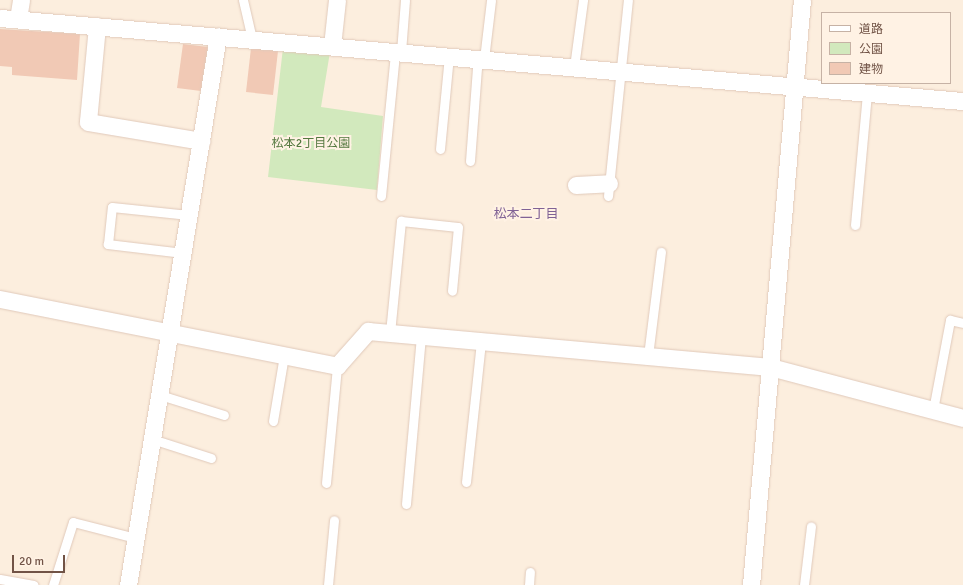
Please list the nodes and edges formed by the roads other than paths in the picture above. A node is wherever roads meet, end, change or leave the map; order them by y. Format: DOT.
graph roads {
  1 [pos="21,0"];
  2 [pos="243,0"];
  3 [pos="337,0"];
  4 [pos="405,0"];
  5 [pos="491,0"];
  6 [pos="583,0"];
  7 [pos="628,0"];
  8 [pos="802,0"];
  9 [pos="0,18"];
  10 [pos="18,19"];
  11 [pos="97,26"];
  12 [pos="218,36"];
  13 [pos="252,39"];
  14 [pos="332,46"];
  15 [pos="398,52"];
  16 [pos="449,56"];
  17 [pos="484,59"];
  18 [pos="574,67"];
  19 [pos="620,71"];
  20 [pos="795,86"];
  21 [pos="867,93"];
  22 [pos="963,101"];
  23 [pos="201,141"];
  24 [pos="440,149"];
  25 [pos="470,161"];
  26 [pos="576,185"];
  27 [pos="609,190"];
  28 [pos="381,196"];
  29 [pos="189,215"];
  30 [pos="855,225"];
  31 [pos="662,252"];
  32 [pos="183,253"];
  33 [pos="452,291"];
  34 [pos="0,299"];
  35 [pos="963,323"];
  36 [pos="170,330"];
  37 [pos="390,333"];
  38 [pos="421,336"];
  39 [pos="481,341"];
  40 [pos="284,355"];
  41 [pos="648,356"];
  42 [pos="337,366"];
  43 [pos="770,367"];
  44 [pos="160,395"];
  45 [pos="933,410"];
  46 [pos="224,415"];
  47 [pos="963,418"];
  48 [pos="273,421"];
  49 [pos="152,439"];
  50 [pos="211,458"];
  51 [pos="466,482"];
  52 [pos="326,483"];
  53 [pos="406,504"];
  54 [pos="334,520"];
  55 [pos="811,526"];
  56 [pos="136,538"];
  57 [pos="530,572"];
  58 [pos="0,580"];
  59 [pos="33,585"];
  60 [pos="53,585"];
  61 [pos="128,585"];
  62 [pos="328,585"];
  63 [pos="529,585"];
  64 [pos="751,585"];
  65 [pos="804,585"];
  1 -- 10 [label="street"];
  2 -- 13 [label="lane"];
  3 -- 14 [label="street"];
  4 -- 15 [label="lane"];
  5 -- 17 [label="lane"];
  6 -- 18 [label="lane"];
  7 -- 19 [label="lane"];
  8 -- 20 [label="street"];
  9 -- 10 [label="street"];
  10 -- 11 [label="street"];
  11 -- 12 [label="street"];
  11 -- 23 [label="street"];
  12 -- 13 [label="street"];
  12 -- 23 [label="street"];
  13 -- 14 [label="street"];
  14 -- 15 [label="street"];
  15 -- 16 [label="street"];
  15 -- 28 [label="lane"];
  16 -- 17 [label="street"];
  16 -- 24 [label="lane"];
  17 -- 18 [label="street"];
  17 -- 25 [label="lane"];
  18 -- 19 [label="street"];
  19 -- 20 [label="street"];
  19 -- 27 [label="lane"];
  20 -- 21 [label="street"];
  20 -- 43 [label="street"];
  21 -- 22 [label="street"];
  21 -- 30 [label="lane"];
  23 -- 29 [label="street"];
  26 -- 27 [label="street"];
  29 -- 32 [label="street"];
  29 -- 32 [label="lane"];
  31 -- 41 [label="lane"];
  32 -- 36 [label="street"];
  33 -- 37 [label="lane"];
  34 -- 36 [label="street"];
  35 -- 45 [label="lane"];
  36 -- 40 [label="street"];
  36 -- 44 [label="street"];
  37 -- 38 [label="street"];
  37 -- 42 [label="street"];
  38 -- 39 [label="street"];
  38 -- 53 [label="lane"];
  39 -- 41 [label="street"];
  39 -- 51 [label="lane"];
  40 -- 42 [label="street"];
  40 -- 48 [label="lane"];
  41 -- 43 [label="street"];
  42 -- 52 [label="lane"];
  43 -- 45 [label="street"];
  43 -- 64 [label="street"];
  44 -- 46 [label="lane"];
  44 -- 49 [label="street"];
  45 -- 47 [label="street"];
  49 -- 50 [label="lane"];
  49 -- 56 [label="street"];
  54 -- 62 [label="lane"];
  55 -- 65 [label="lane"];
  56 -- 60 [label="lane"];
  56 -- 61 [label="street"];
  57 -- 63 [label="lane"];
  58 -- 59 [label="lane"];
}
